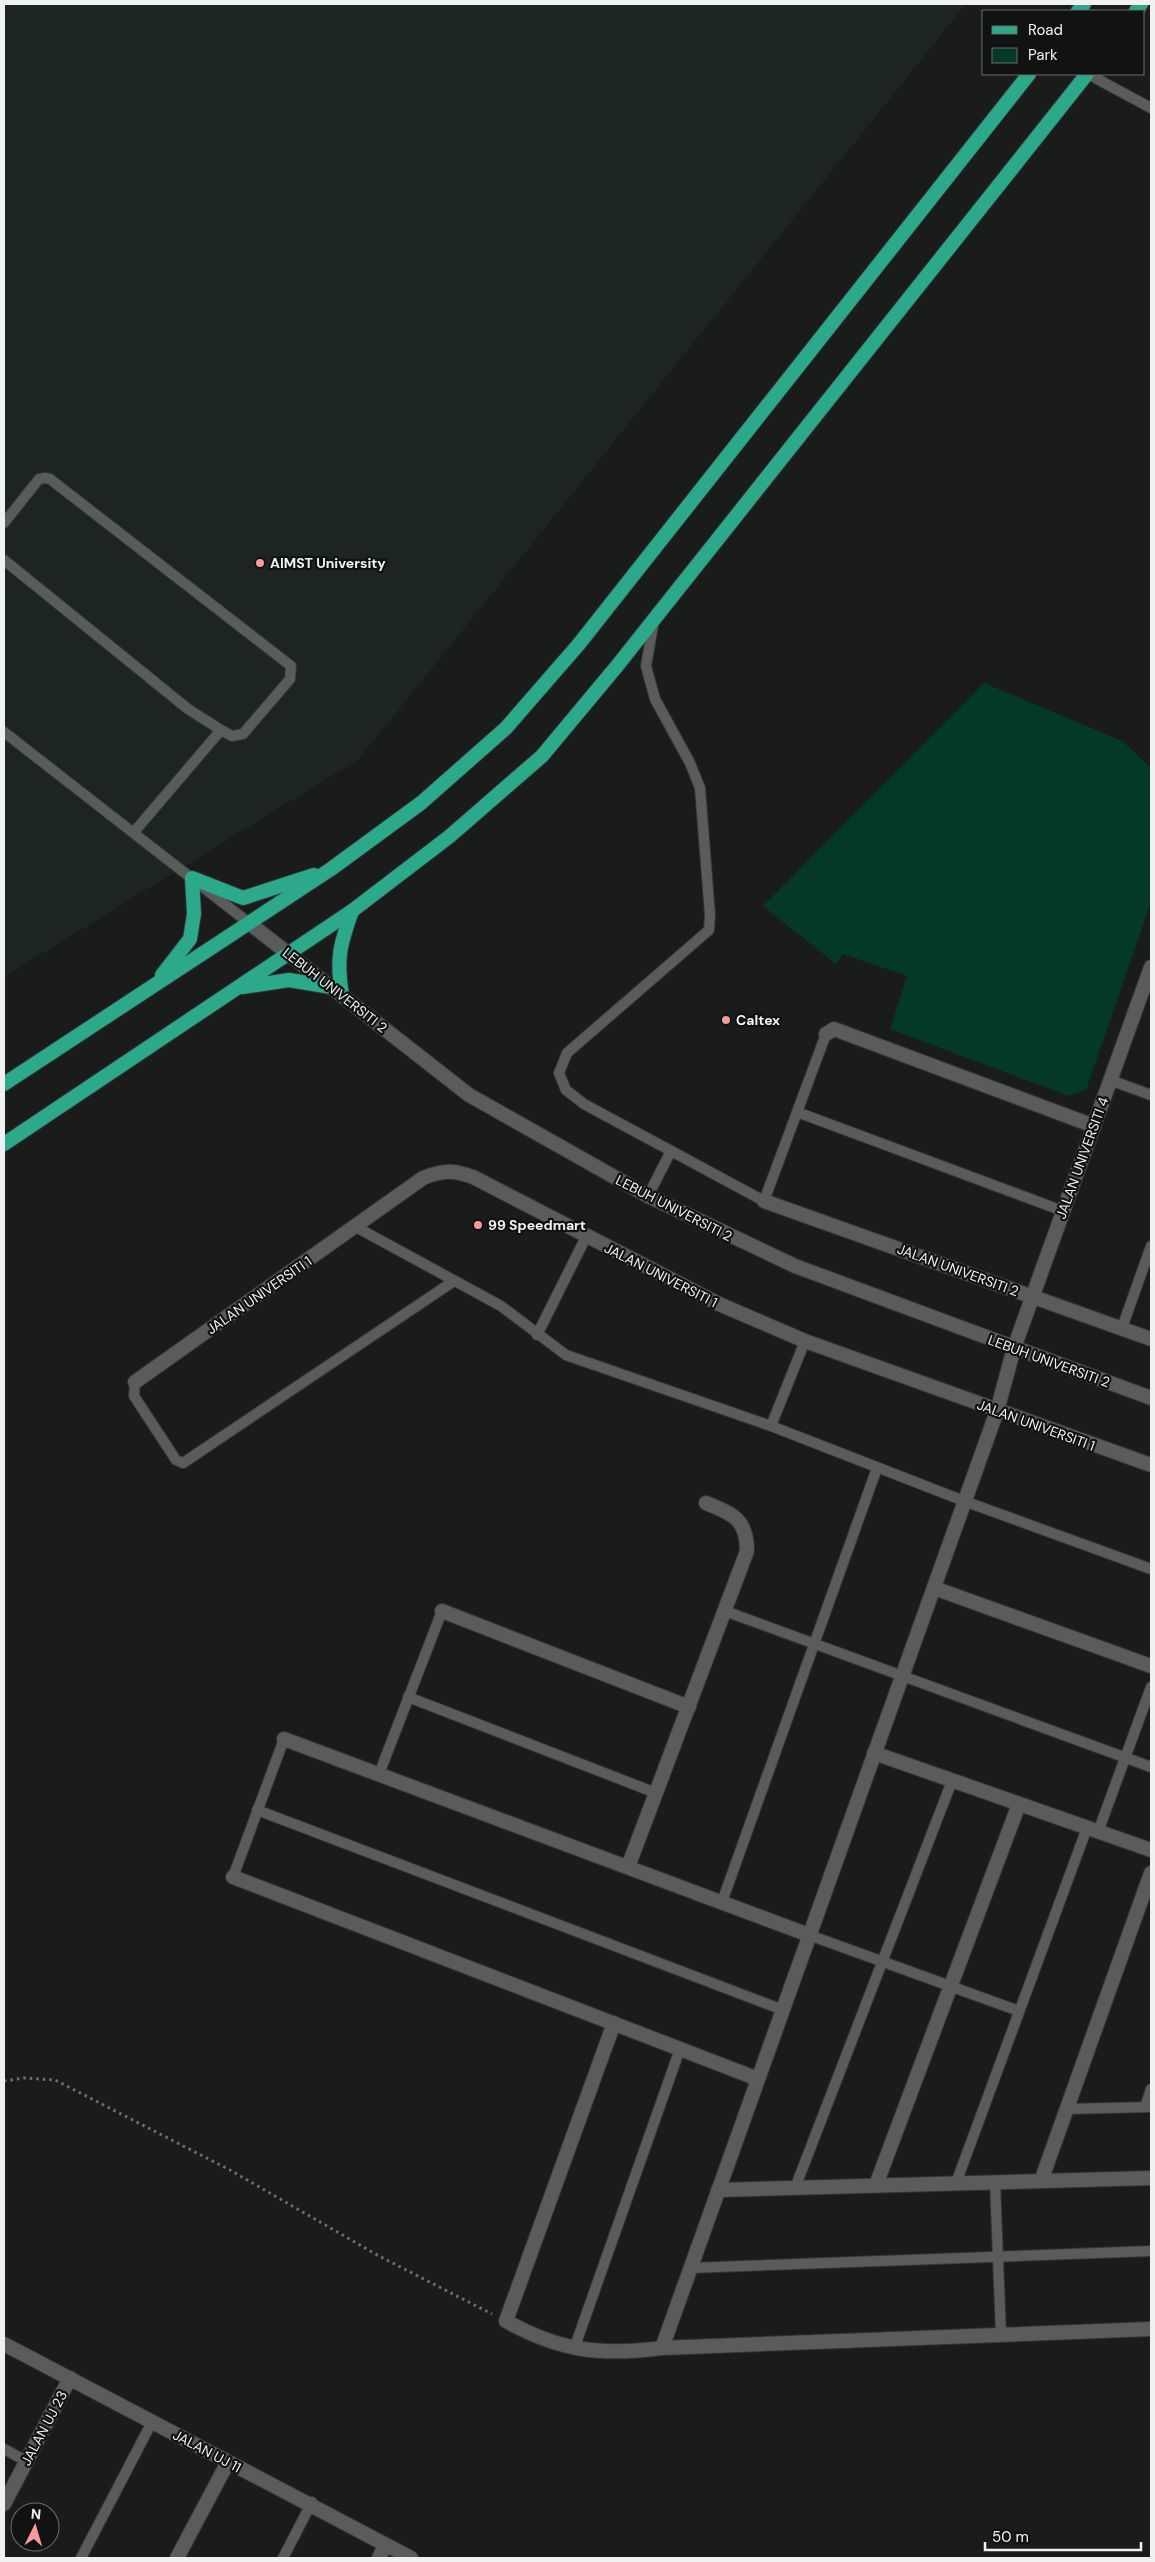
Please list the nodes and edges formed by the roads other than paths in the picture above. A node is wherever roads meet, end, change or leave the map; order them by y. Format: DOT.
graph roads {
  1 [pos="1027,75"];
  2 [pos="1087,75"];
  3 [pos="1090,75"];
  4 [pos="1151,108"];
  5 [pos="4,523"];
  6 [pos="4,560"];
  7 [pos="654,620"];
  8 [pos="221,730"];
  9 [pos="4,732"];
  10 [pos="134,832"];
  11 [pos="331,869"];
  12 [pos="192,878"];
  13 [pos="352,911"];
  14 [pos="249,923"];
  15 [pos="288,953"];
  16 [pos="1151,967"];
  17 [pos="155,984"];
  18 [pos="237,988"];
  19 [pos="336,991"];
  20 [pos="826,1034"];
  21 [pos="1110,1080"];
  22 [pos="4,1084"];
  23 [pos="1151,1095"];
  24 [pos="797,1112"];
  25 [pos="1094,1126"];
  26 [pos="4,1144"];
  27 [pos="671,1151"];
  28 [pos="648,1196"];
  29 [pos="764,1201"];
  30 [pos="1063,1212"];
  31 [pos="356,1228"];
  32 [pos="586,1237"];
  33 [pos="1151,1246"];
  34 [pos="454,1281"];
  35 [pos="1032,1297"];
  36 [pos="1122,1328"];
  37 [pos="537,1335"];
  38 [pos="1151,1339"];
  39 [pos="805,1341"];
  40 [pos="1014,1348"];
  41 [pos="135,1382"];
  42 [pos="1151,1398"];
  43 [pos="997,1411"];
  44 [pos="771,1426"];
  45 [pos="1151,1465"];
  46 [pos="876,1468"];
  47 [pos="964,1501"];
  48 [pos="706,1503"];
  49 [pos="1151,1569"];
  50 [pos="934,1588"];
  51 [pos="442,1611"];
  52 [pos="725,1611"];
  53 [pos="813,1644"];
  54 [pos="1151,1666"];
  55 [pos="902,1676"];
  56 [pos="1151,1687"];
  57 [pos="408,1697"];
  58 [pos="688,1707"];
  59 [pos="284,1739"];
  60 [pos="874,1754"];
  61 [pos="1126,1758"];
  62 [pos="1151,1767"];
  63 [pos="379,1774"];
  64 [pos="952,1781"];
  65 [pos="656,1794"];
  66 [pos="1019,1804"];
  67 [pos="257,1810"];
  68 [pos="1092,1830"];
  69 [pos="1151,1850"];
  70 [pos="628,1868"];
  71 [pos="1151,1873"];
  72 [pos="233,1877"];
  73 [pos="722,1902"];
  74 [pos="809,1935"];
  75 [pos="882,1961"];
  76 [pos="951,1986"];
  77 [pos="783,2010"];
  78 [pos="1019,2011"];
  79 [pos="614,2023"];
  80 [pos="680,2049"];
  81 [pos="758,2078"];
  82 [pos="1151,2089"];
  83 [pos="1148,2107"];
  84 [pos="1067,2109"];
  85 [pos="1151,2178"];
  86 [pos="1042,2181"];
  87 [pos="995,2182"];
  88 [pos="956,2183"];
  89 [pos="876,2185"];
  90 [pos="795,2188"];
  91 [pos="718,2190"];
  92 [pos="1151,2251"];
  93 [pos="998,2257"];
  94 [pos="690,2268"];
  95 [pos="1151,2329"];
  96 [pos="1001,2335"];
  97 [pos="4,2344"];
  98 [pos="662,2348"];
  99 [pos="574,2349"];
  100 [pos="70,2378"];
  101 [pos="152,2422"];
  102 [pos="4,2449"];
  103 [pos="26,2461"];
  104 [pos="228,2462"];
  105 [pos="4,2504"];
  106 [pos="311,2504"];
  107 [pos="386,2545"];
  108 [pos="81,2558"];
  109 [pos="177,2558"];
  110 [pos="283,2558"];
  111 [pos="378,2558"];
  112 [pos="411,2558"];
  1 -- 11 [label="main road"];
  2 -- 7 [label="main road"];
  3 -- 4 [label="lane"];
  5 -- 8 [label="lane"];
  6 -- 8 [label="lane"];
  7 -- 13 [label="main road"];
  7 -- 27 [label="lane"];
  8 -- 10 [label="lane"];
  9 -- 10 [label="lane"];
  10 -- 12 [label="lane"];
  11 -- 12 [label="main road"];
  11 -- 14 [label="main road"];
  12 -- 14 [label="lane"];
  12 -- 17 [label="main road"];
  13 -- 15 [label="main road"];
  13 -- 19 [label="main road"];
  14 -- 15 [label="street, LEBUH UNIVERSITI 2"];
  14 -- 17 [label="main road"];
  15 -- 18 [label="main road"];
  15 -- 19 [label="street, LEBUH UNIVERSITI 2"];
  16 -- 21 [label="street, JALAN UNIVERSITI 4"];
  17 -- 22 [label="main road"];
  18 -- 19 [label="main road"];
  18 -- 26 [label="main road"];
  19 -- 28 [label="street, LEBUH UNIVERSITI 2"];
  20 -- 24 [label="lane"];
  20 -- 25 [label="street"];
  21 -- 23 [label="lane"];
  21 -- 25 [label="street, JALAN UNIVERSITI 4"];
  24 -- 29 [label="lane"];
  24 -- 30 [label="lane"];
  25 -- 30 [label="street, JALAN UNIVERSITI 4"];
  27 -- 28 [label="lane"];
  27 -- 29 [label="lane"];
  28 -- 40 [label="street, LEBUH UNIVERSITI 2"];
  29 -- 35 [label="street, JALAN UNIVERSITI 2"];
  30 -- 35 [label="street, JALAN UNIVERSITI 4"];
  31 -- 32 [label="street, JALAN UNIVERSITI 1"];
  31 -- 34 [label="lane"];
  31 -- 41 [label="street, JALAN UNIVERSITI 1"];
  32 -- 37 [label="lane"];
  32 -- 39 [label="street, JALAN UNIVERSITI 1"];
  33 -- 36 [label="lane"];
  34 -- 37 [label="lane"];
  34 -- 41 [label="lane"];
  35 -- 36 [label="street, JALAN UNIVERSITI 2"];
  35 -- 40 [label="street, JALAN UNIVERSITI 4"];
  36 -- 38 [label="street, JALAN UNIVERSITI 2"];
  37 -- 44 [label="lane"];
  39 -- 43 [label="street, JALAN UNIVERSITI 1"];
  39 -- 44 [label="lane"];
  40 -- 42 [label="street, LEBUH UNIVERSITI 2"];
  40 -- 43 [label="street, JALAN UNIVERSITI 4"];
  43 -- 45 [label="street, JALAN UNIVERSITI 1"];
  43 -- 47 [label="street, JALAN UNIVERSITI 4"];
  44 -- 46 [label="lane"];
  46 -- 47 [label="lane"];
  46 -- 53 [label="lane"];
  47 -- 49 [label="lane"];
  47 -- 50 [label="street, JALAN UNIVERSITI 4"];
  48 -- 52 [label="street"];
  50 -- 54 [label="street"];
  50 -- 55 [label="street, JALAN UNIVERSITI 4"];
  51 -- 57 [label="lane"];
  51 -- 58 [label="street"];
  52 -- 53 [label="lane"];
  52 -- 58 [label="street"];
  53 -- 55 [label="lane"];
  53 -- 73 [label="lane"];
  55 -- 60 [label="street, JALAN UNIVERSITI 4"];
  55 -- 61 [label="lane"];
  56 -- 61 [label="lane"];
  57 -- 63 [label="lane"];
  57 -- 65 [label="lane"];
  58 -- 65 [label="street"];
  59 -- 63 [label="street"];
  59 -- 67 [label="lane"];
  60 -- 64 [label="street"];
  60 -- 74 [label="street, JALAN UNIVERSITI 4"];
  61 -- 62 [label="lane"];
  61 -- 68 [label="lane"];
  63 -- 70 [label="street"];
  64 -- 66 [label="street"];
  64 -- 75 [label="lane"];
  65 -- 70 [label="street"];
  66 -- 68 [label="street"];
  66 -- 76 [label="street"];
  67 -- 72 [label="lane"];
  67 -- 77 [label="lane"];
  68 -- 69 [label="street"];
  68 -- 78 [label="lane"];
  70 -- 73 [label="street"];
  71 -- 84 [label="street"];
  72 -- 79 [label="street"];
  73 -- 74 [label="street"];
  74 -- 75 [label="lane"];
  74 -- 77 [label="street, JALAN UNIVERSITI 4"];
  75 -- 76 [label="lane"];
  75 -- 90 [label="lane"];
  76 -- 78 [label="lane"];
  76 -- 89 [label="street"];
  77 -- 81 [label="street, JALAN UNIVERSITI 4"];
  78 -- 88 [label="lane"];
  79 -- 80 [label="street"];
  79 -- 99 [label="street"];
  80 -- 81 [label="street"];
  80 -- 99 [label="lane"];
  81 -- 91 [label="street, JALAN UNIVERSITI 4"];
  82 -- 83 [label="lane"];
  83 -- 84 [label="lane"];
  84 -- 86 [label="street"];
  85 -- 86 [label="street"];
  86 -- 87 [label="street"];
  87 -- 88 [label="street"];
  87 -- 93 [label="lane"];
  88 -- 89 [label="street"];
  89 -- 90 [label="street"];
  90 -- 91 [label="street"];
  91 -- 94 [label="street, JALAN UNIVERSITI 4"];
  92 -- 93 [label="lane"];
  93 -- 94 [label="lane"];
  93 -- 96 [label="lane"];
  94 -- 98 [label="street, JALAN UNIVERSITI 4"];
  95 -- 96 [label="street"];
  96 -- 98 [label="street"];
  97 -- 100 [label="street, JALAN UJ 11"];
  98 -- 99 [label="street"];
  100 -- 101 [label="street, JALAN UJ 11"];
  100 -- 103 [label="street, JALAN UJ 23"];
  101 -- 104 [label="street, JALAN UJ 11"];
  101 -- 108 [label="lane"];
  102 -- 103 [label="lane"];
  103 -- 105 [label="street, JALAN UJ 23"];
  104 -- 106 [label="street, JALAN UJ 11"];
  104 -- 109 [label="street"];
  106 -- 107 [label="street, JALAN UJ 11"];
  106 -- 110 [label="lane"];
  107 -- 111 [label="street"];
  107 -- 112 [label="street, JALAN UJ 11"];
}
